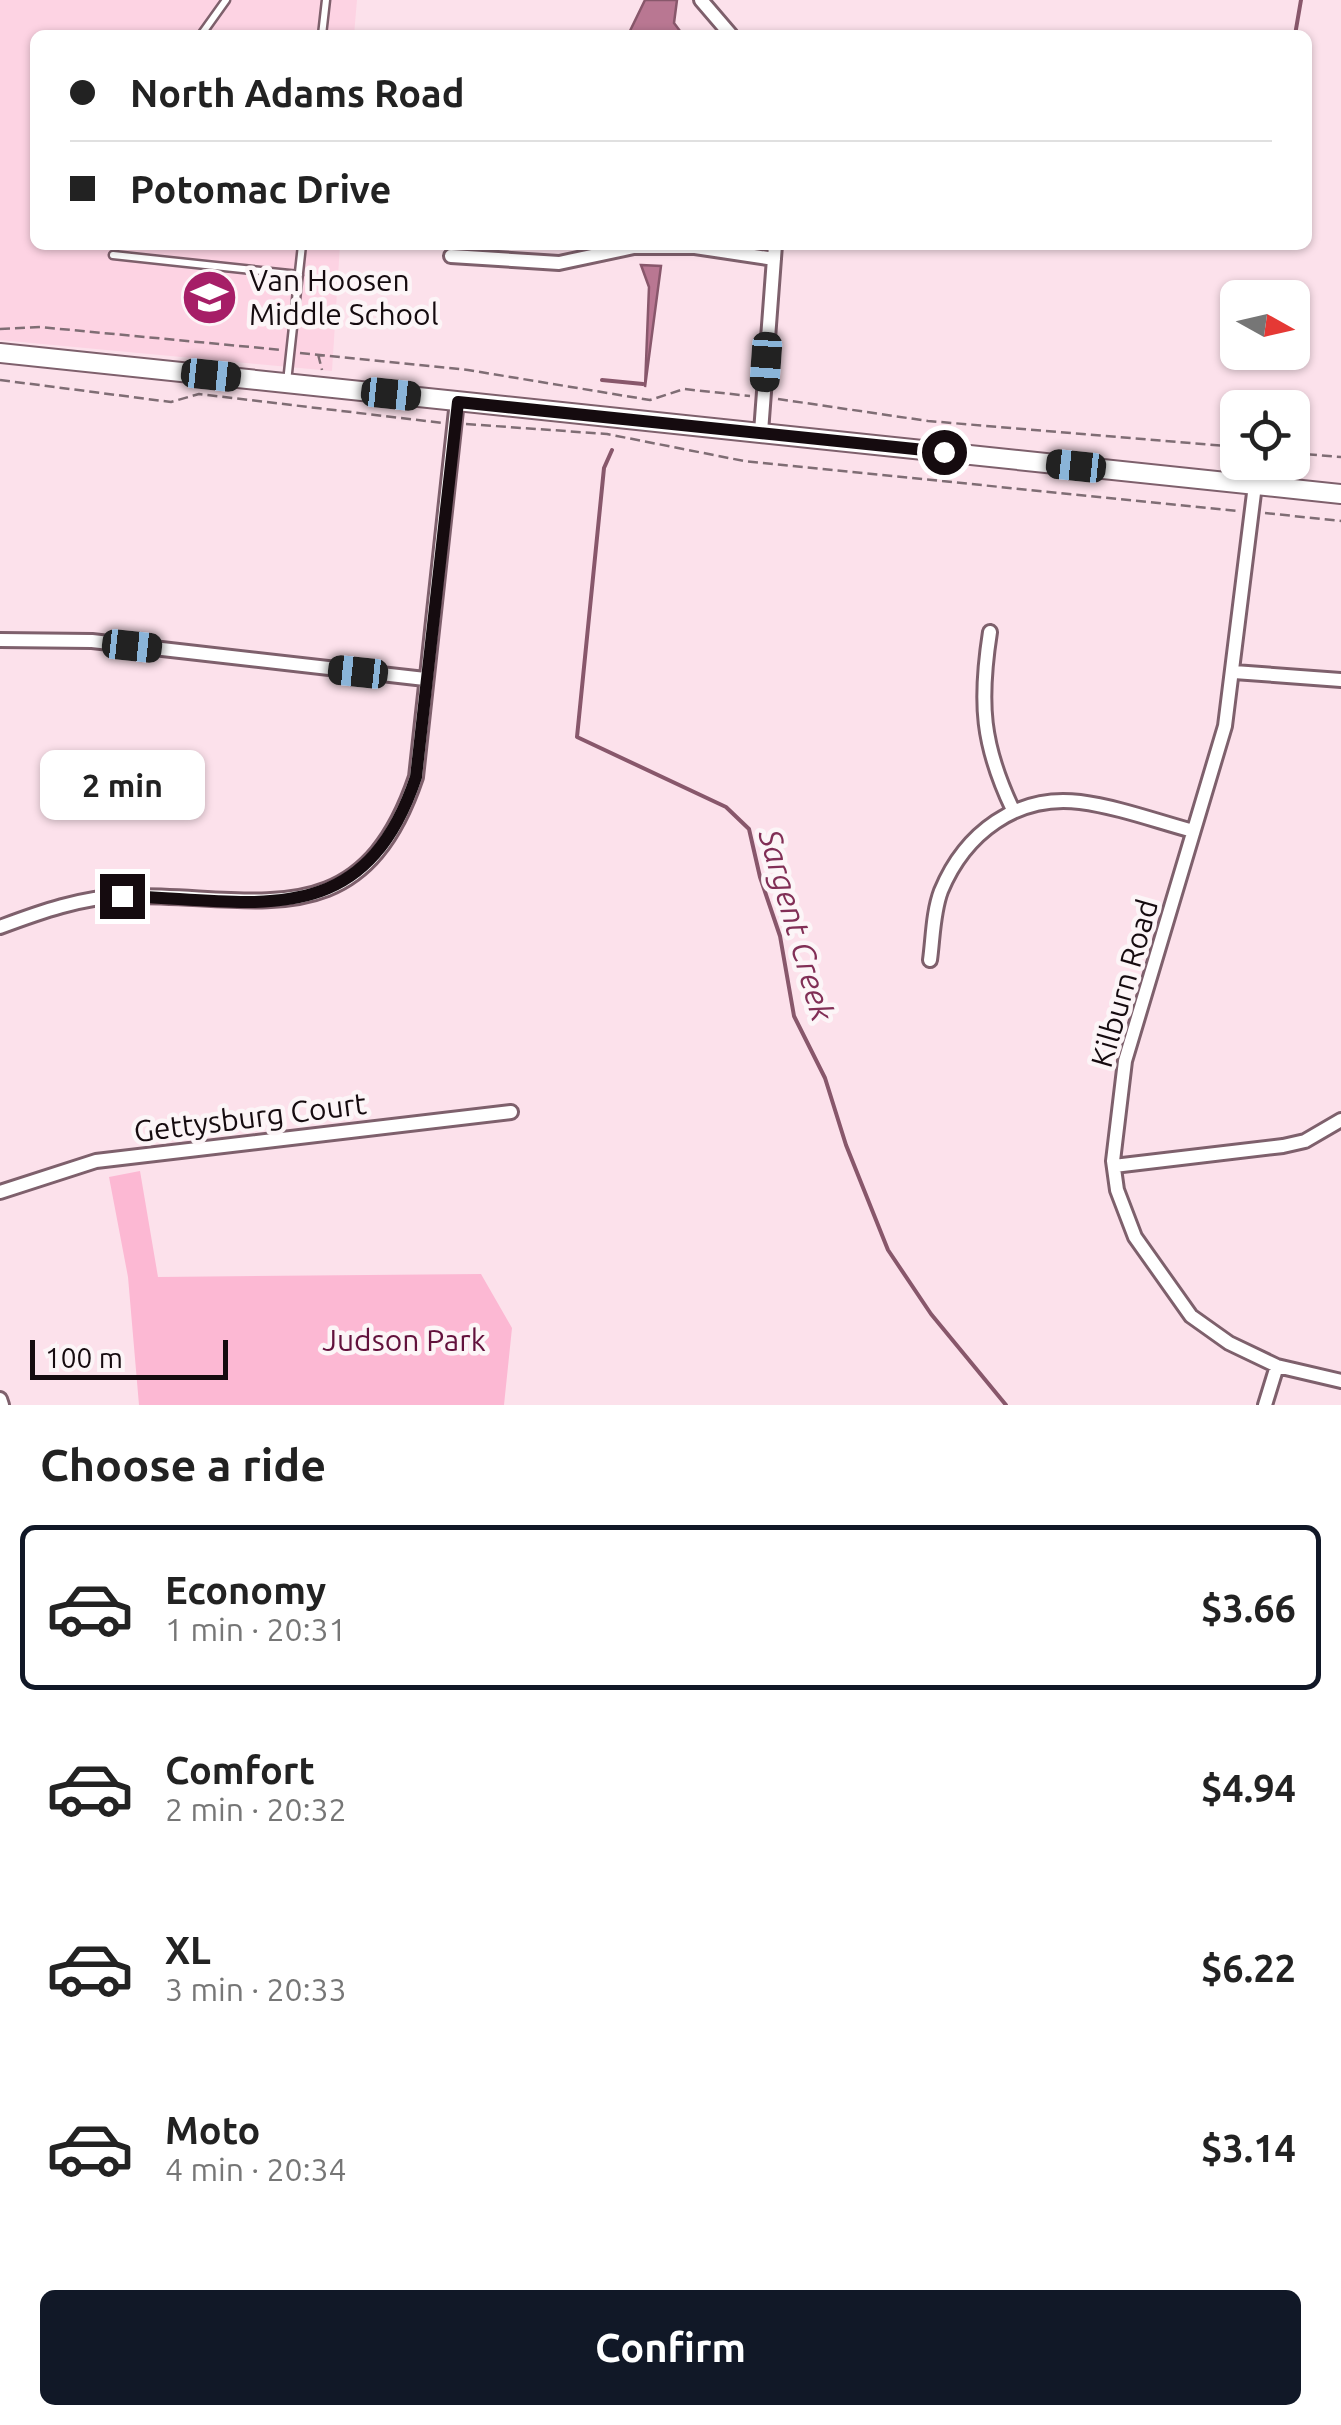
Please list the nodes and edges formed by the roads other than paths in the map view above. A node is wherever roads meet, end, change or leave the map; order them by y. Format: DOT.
graph roads {
  1 [pos="226,0"];
  2 [pos="326,0"];
  3 [pos="700,0"];
  4 [pos="205,30"];
  5 [pos="323,30"];
  6 [pos="726,30"];
  7 [pos="153,250"];
  8 [pos="302,250"];
  9 [pos="620,250"];
  10 [pos="743,250"];
  11 [pos="774,252"];
  12 [pos="114,255"];
  13 [pos="451,256"];
  14 [pos="152,259"];
  15 [pos="299,276"];
  16 [pos="0,353"];
  17 [pos="286,383"];
  18 [pos="458,402"];
  19 [pos="761,432"];
  20 [pos="1255,485"];
  21 [pos="1341,494"];
  22 [pos="990,632"];
  23 [pos="0,640"];
  24 [pos="1234,672"];
  25 [pos="425,679"];
  26 [pos="1341,680"];
  27 [pos="1013,810"];
  28 [pos="1194,831"];
  29 [pos="0,927"];
  30 [pos="930,960"];
  31 [pos="511,1112"];
  32 [pos="1341,1120"];
  33 [pos="1114,1166"];
  34 [pos="0,1192"];
  35 [pos="1277,1366"];
  36 [pos="1341,1381"];
  37 [pos="1265,1405"];
  1 -- 4 [label="lane"];
  2 -- 5 [label="lane"];
  3 -- 6 [label="street"];
  7 -- 14 [label="lane"];
  8 -- 15 [label="lane"];
  9 -- 13 [label="street"];
  10 -- 11 [label="street"];
  11 -- 19 [label="street"];
  12 -- 14 [label="lane"];
  14 -- 15 [label="lane"];
  15 -- 17 [label="lane"];
  16 -- 17 [label="main road"];
  17 -- 18 [label="main road"];
  18 -- 19 [label="main road"];
  18 -- 25 [label="street"];
  19 -- 20 [label="main road"];
  20 -- 21 [label="main road"];
  20 -- 24 [label="street, Kilburn Road"];
  22 -- 27 [label="street"];
  23 -- 25 [label="street"];
  24 -- 26 [label="street"];
  24 -- 28 [label="street, Kilburn Road"];
  25 -- 29 [label="street"];
  27 -- 28 [label="street"];
  27 -- 30 [label="street"];
  28 -- 33 [label="street, Kilburn Road"];
  31 -- 34 [label="street, Gettysburg Court"];
  32 -- 33 [label="street"];
  33 -- 35 [label="street, Kilburn Road"];
  35 -- 36 [label="street, Kilburn Road"];
  35 -- 37 [label="street"];
}
